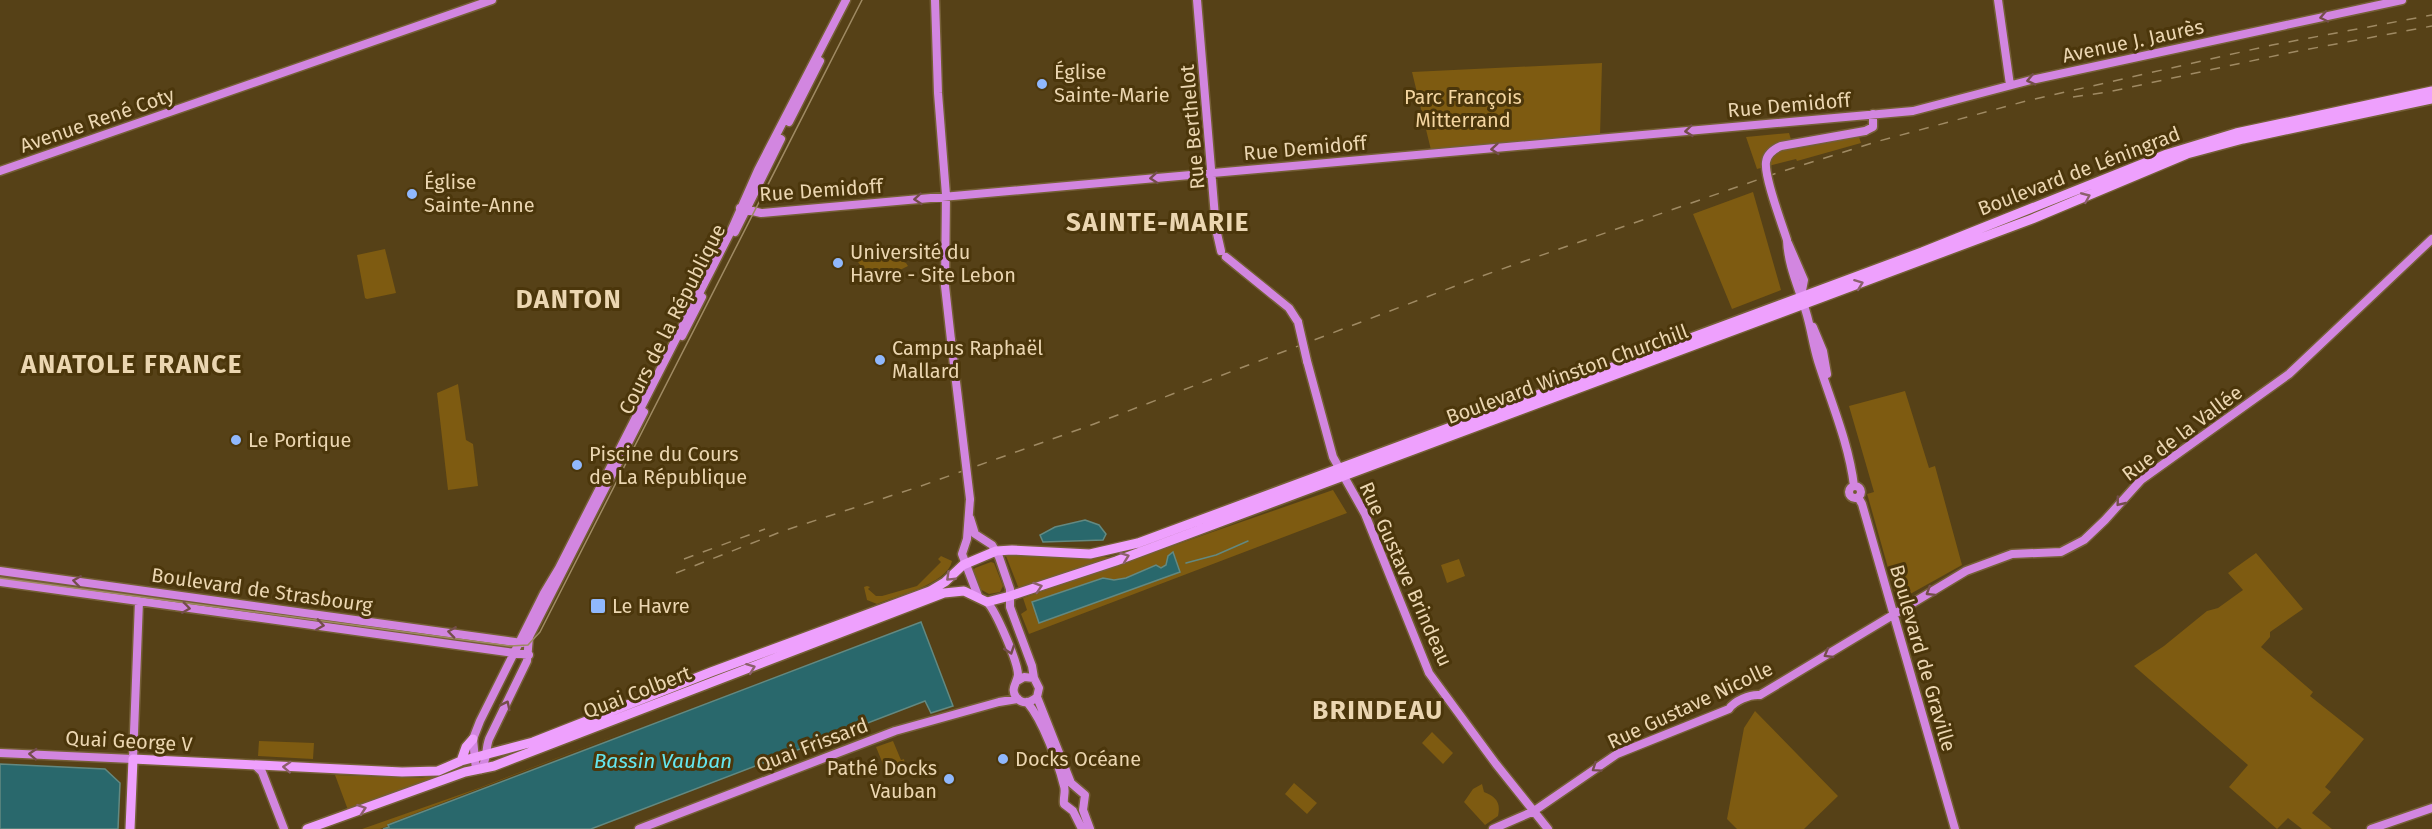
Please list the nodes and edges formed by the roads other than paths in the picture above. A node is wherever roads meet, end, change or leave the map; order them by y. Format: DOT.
graph roads {
  1 [pos="492,0"];
  2 [pos="846,0"];
  3 [pos="852,0"];
  4 [pos="935,0"];
  5 [pos="1197,0"];
  6 [pos="1998,0"];
  7 [pos="2402,0"];
  8 [pos="2010,85"];
  9 [pos="2432,91"];
  10 [pos="2432,99"];
  11 [pos="1916,115"];
  12 [pos="1873,117"];
  13 [pos="0,171"];
  14 [pos="1212,173"];
  15 [pos="946,197"];
  16 [pos="743,209"];
  17 [pos="2432,239"];
  18 [pos="1803,301"];
  19 [pos="1749,316"];
  20 [pos="1298,322"];
  21 [pos="1341,472"];
  22 [pos="970,518"];
  23 [pos="994,548"];
  24 [pos="965,564"];
  25 [pos="0,571"];
  26 [pos="0,582"];
  27 [pos="930,591"];
  28 [pos="978,596"];
  29 [pos="1010,596"];
  30 [pos="139,601"];
  31 [pos="987,602"];
  32 [pos="1894,615"];
  33 [pos="524,643"];
  34 [pos="511,651"];
  35 [pos="529,655"];
  36 [pos="1034,678"];
  37 [pos="1015,685"];
  38 [pos="655,694"];
  39 [pos="1037,697"];
  40 [pos="670,699"];
  41 [pos="1018,699"];
  42 [pos="999,702"];
  43 [pos="1027,702"];
  44 [pos="473,739"];
  45 [pos="489,739"];
  46 [pos="503,750"];
  47 [pos="0,753"];
  48 [pos="486,754"];
  49 [pos="474,758"];
  50 [pos="133,759"];
  51 [pos="460,761"];
  52 [pos="256,766"];
  53 [pos="479,769"];
  54 [pos="1077,788"];
  55 [pos="1065,793"];
  56 [pos="1084,804"];
  57 [pos="2432,808"];
  58 [pos="1073,811"];
  59 [pos="1534,811"];
  60 [pos="130,829"];
  61 [pos="284,829"];
  62 [pos="307,829"];
  63 [pos="639,829"];
  64 [pos="1082,829"];
  65 [pos="1090,829"];
  66 [pos="1493,829"];
  67 [pos="1548,829"];
  68 [pos="1955,829"];
  69 [pos="2371,829"];
  1 -- 13 [label="street, Avenue René Coty"];
  2 -- 16 [label="street, Cours de la République"];
  3 -- 16 [label="street, Cours de la République"];
  4 -- 15 [label="street"];
  5 -- 14 [label="street, Rue Berthelot"];
  6 -- 8 [label="street"];
  7 -- 8 [label="street, Avenue J. Jaurès, one-way"];
  8 -- 12 [label="street, Avenue J. Jaurès"];
  9 -- 18 [label="main road, Boulevard de Léningrad"];
  18 -- 10 [label="main road, Boulevard de Léningrad, one-way"];
  11 -- 12 [label="street"];
  12 -- 14 [label="street, Rue Demidoff, one-way"];
  12 -- 18 [label="street, bridge"];
  14 -- 15 [label="street, Rue Demidoff, one-way"];
  14 -- 20 [label="street, Rue Berthelot"];
  15 -- 16 [label="street, Rue Demidoff, one-way"];
  15 -- 22 [label="street, bridge"];
  16 -- 33 [label="street, Cours de la République"];
  17 -- 32 [label="street, Rue de la Vallée, one-way"];
  18 -- 19 [label="main road, Boulevard de Léningrad"];
  18 -- 21 [label="main road, Boulevard Winston Churchill"];
  18 -- 32 [label="street, Boulevard de Graville"];
  19 -- 21 [label="main road, Boulevard Winston Churchill"];
  20 -- 21 [label="street, Rue Gustave Brindeau, bridge"];
  21 -- 23 [label="main road, Boulevard Winston Churchill"];
  29 -- 21 [label="main road, Boulevard Winston Churchill, one-way"];
  21 -- 59 [label="street, Rue Gustave Brindeau"];
  22 -- 23 [label="street"];
  22 -- 24 [label="street"];
  23 -- 24 [label="main road, Boulevard Winston Churchill"];
  23 -- 29 [label="street"];
  24 -- 27 [label="main road, Boulevard Winston Churchill, one-way"];
  24 -- 28 [label="street"];
  33 -- 25 [label="street, Boulevard de Strasbourg, one-way"];
  26 -- 30 [label="street, Boulevard de Strasbourg"];
  27 -- 38 [label="main road, Quai Colbert"];
  28 -- 31 [label="main road"];
  40 -- 28 [label="main road, Quai Colbert, one-way"];
  29 -- 31 [label="main road, Boulevard Winston Churchill"];
  29 -- 36 [label="street"];
  30 -- 34 [label="street, Boulevard de Strasbourg, one-way"];
  30 -- 50 [label="street"];
  31 -- 37 [label="street, one-way"];
  32 -- 59 [label="street, Rue Gustave Nicolle, one-way"];
  32 -- 68 [label="street, Boulevard de Graville"];
  33 -- 34 [label="street, Cours de la République"];
  33 -- 35 [label="street, Cours de la République"];
  34 -- 35 [label="street, Boulevard de Strasbourg"];
  34 -- 44 [label="street, Cours de la République"];
  45 -- 35 [label="street, one-way"];
  36 -- 37 [label="street"];
  36 -- 39 [label="street"];
  37 -- 41 [label="street"];
  37 -- 42 [label="street, Quai Frissard"];
  38 -- 40 [label="street"];
  38 -- 46 [label="main road, Quai Colbert"];
  39 -- 43 [label="street"];
  39 -- 54 [label="street"];
  40 -- 53 [label="main road, Quai Colbert"];
  41 -- 42 [label="street, Quai Frissard"];
  41 -- 43 [label="street"];
  42 -- 63 [label="street, Quai Frissard"];
  43 -- 55 [label="street"];
  44 -- 49 [label="street"];
  44 -- 51 [label="main road"];
  45 -- 46 [label="street"];
  45 -- 48 [label="street"];
  46 -- 48 [label="main road, Quai Colbert"];
  50 -- 47 [label="street, Quai George V, one-way"];
  48 -- 49 [label="main road, Quai Colbert"];
  48 -- 53 [label="street"];
  49 -- 51 [label="main road, Quai Colbert"];
  49 -- 53 [label="street"];
  50 -- 52 [label="main road, Quai George V"];
  50 -- 60 [label="main road"];
  51 -- 52 [label="main road, Quai George V, one-way"];
  52 -- 61 [label="street"];
  62 -- 53 [label="main road, Quai Colbert, one-way"];
  54 -- 55 [label="street"];
  54 -- 56 [label="street"];
  55 -- 58 [label="street"];
  56 -- 58 [label="street"];
  56 -- 65 [label="street"];
  57 -- 69 [label="street"];
  58 -- 64 [label="street"];
  59 -- 66 [label="street, Rue Gustave Nicolle"];
  59 -- 67 [label="street, Rue Gustave Brindeau"];
}
